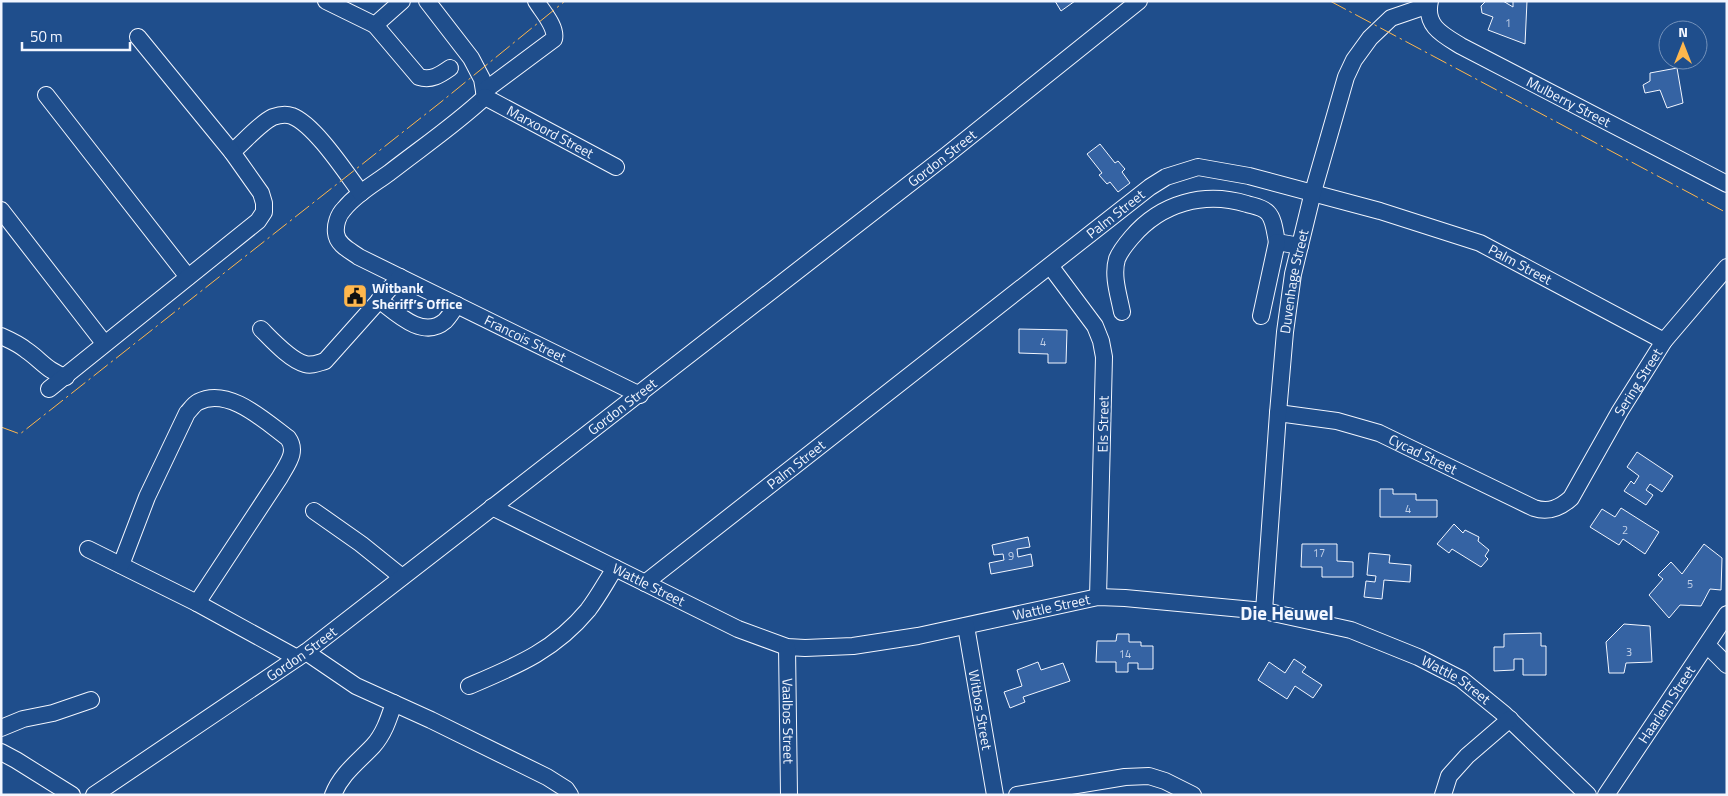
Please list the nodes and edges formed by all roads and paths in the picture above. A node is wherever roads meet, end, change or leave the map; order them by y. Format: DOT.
graph roads {
  1 [pos="326,1"];
  2 [pos="402,1"];
  3 [pos="428,1"];
  4 [pos="536,1"];
  5 [pos="1139,1"];
  6 [pos="1430,3"];
  7 [pos="375,24"];
  8 [pos="138,37"];
  9 [pos="450,68"];
  10 [pos="485,94"];
  11 [pos="46,95"];
  12 [pos="232,152"];
  13 [pos="616,166"];
  14 [pos="1727,184"];
  15 [pos="1313,192"];
  16 [pos="361,193"];
  17 [pos="1,210"];
  18 [pos="1276,242"];
  19 [pos="1300,246"];
  20 [pos="1051,267"];
  21 [pos="1727,267"];
  22 [pos="188,277"];
  23 [pos="400,277"];
  24 [pos="379,300"];
  25 [pos="458,305"];
  26 [pos="1122,312"];
  27 [pos="1261,316"];
  28 [pos="261,329"];
  29 [pos="1,336"];
  30 [pos="1664,341"];
  31 [pos="104,344"];
  32 [pos="66,377"];
  33 [pos="48,390"];
  34 [pos="640,395"];
  35 [pos="1278,413"];
  36 [pos="1562,506"];
  37 [pos="492,507"];
  38 [pos="314,511"];
  39 [pos="88,549"];
  40 [pos="121,565"];
  41 [pos="615,568"];
  42 [pos="402,577"];
  43 [pos="645,583"];
  44 [pos="1098,597"];
  45 [pos="197,603"];
  46 [pos="1264,611"];
  47 [pos="1727,614"];
  48 [pos="966,626"];
  49 [pos="1707,645"];
  50 [pos="787,647"];
  51 [pos="302,655"];
  52 [pos="1727,665"];
  53 [pos="469,686"];
  54 [pos="91,700"];
  55 [pos="394,703"];
  56 [pos="1510,719"];
  57 [pos="1,728"];
  58 [pos="1,753"];
  59 [pos="72,795"];
  60 [pos="94,795"];
  61 [pos="333,795"];
  62 [pos="570,795"];
  63 [pos="789,795"];
  64 [pos="995,795"];
  65 [pos="1017,795"];
  66 [pos="1193,795"];
  67 [pos="1443,795"];
  68 [pos="1588,795"];
  69 [pos="1606,795"];
  1 -- 7 [label="street"];
  2 -- 7 [label="street"];
  3 -- 10 [label="street"];
  4 -- 10 [label="street, Francois Street"];
  5 -- 34 [label="street, Gordon Street"];
  6 -- 14 [label="street, Mulberry Street"];
  6 -- 15 [label="street, Duvenhage Street"];
  7 -- 9 [label="street"];
  8 -- 12 [label="street"];
  10 -- 13 [label="street, Marxoord Street"];
  10 -- 16 [label="street, Francois Street"];
  11 -- 22 [label="street"];
  12 -- 16 [label="street"];
  12 -- 22 [label="street"];
  15 -- 19 [label="street, Duvenhage Street"];
  15 -- 20 [label="street, Palm Street"];
  15 -- 30 [label="street, Palm Street"];
  16 -- 23 [label="street, Francois Street"];
  17 -- 31 [label="street"];
  18 -- 19 [label="street"];
  18 -- 26 [label="street"];
  18 -- 27 [label="street"];
  19 -- 35 [label="street, Duvenhage Street"];
  20 -- 43 [label="street, Palm Street"];
  20 -- 44 [label="street, Els Street"];
  21 -- 30 [label="street, Sering Street"];
  22 -- 31 [label="street"];
  23 -- 24 [label="street"];
  23 -- 25 [label="street, Francois Street"];
  24 -- 25 [label="street"];
  24 -- 28 [label="street"];
  25 -- 34 [label="street, Francois Street"];
  29 -- 32 [label="street"];
  30 -- 36 [label="street, Sering Street"];
  31 -- 32 [label="street"];
  32 -- 33 [label="street"];
  34 -- 37 [label="street, Gordon Street"];
  35 -- 36 [label="street, Cycad Street"];
  35 -- 46 [label="street, Duvenhage Street"];
  37 -- 41 [label="street, Wattle Street"];
  37 -- 42 [label="street, Gordon Street"];
  38 -- 42 [label="street"];
  39 -- 40 [label="street"];
  40 -- 45 [label="street"];
  40 -- 45 [label="street"];
  41 -- 43 [label="street, Wattle Street"];
  41 -- 53 [label="street"];
  42 -- 51 [label="street, Gordon Street"];
  43 -- 50 [label="street, Wattle Street"];
  44 -- 46 [label="street, Wattle Street"];
  44 -- 48 [label="street, Wattle Street"];
  45 -- 51 [label="street"];
  46 -- 56 [label="street, Wattle Street"];
  47 -- 49 [label="street, Haarlem Street"];
  48 -- 50 [label="street, Wattle Street"];
  48 -- 64 [label="street, Witbos Street"];
  49 -- 52 [label="street"];
  49 -- 69 [label="street, Haarlem Street"];
  50 -- 63 [label="street, Vaalbos Street"];
  51 -- 55 [label="street"];
  51 -- 60 [label="street, Gordon Street"];
  54 -- 57 [label="street"];
  55 -- 61 [label="street"];
  55 -- 62 [label="street"];
  56 -- 67 [label="street"];
  56 -- 68 [label="street, Wattle Street"];
  58 -- 59 [label="street"];
  65 -- 66 [label="street"];
}
